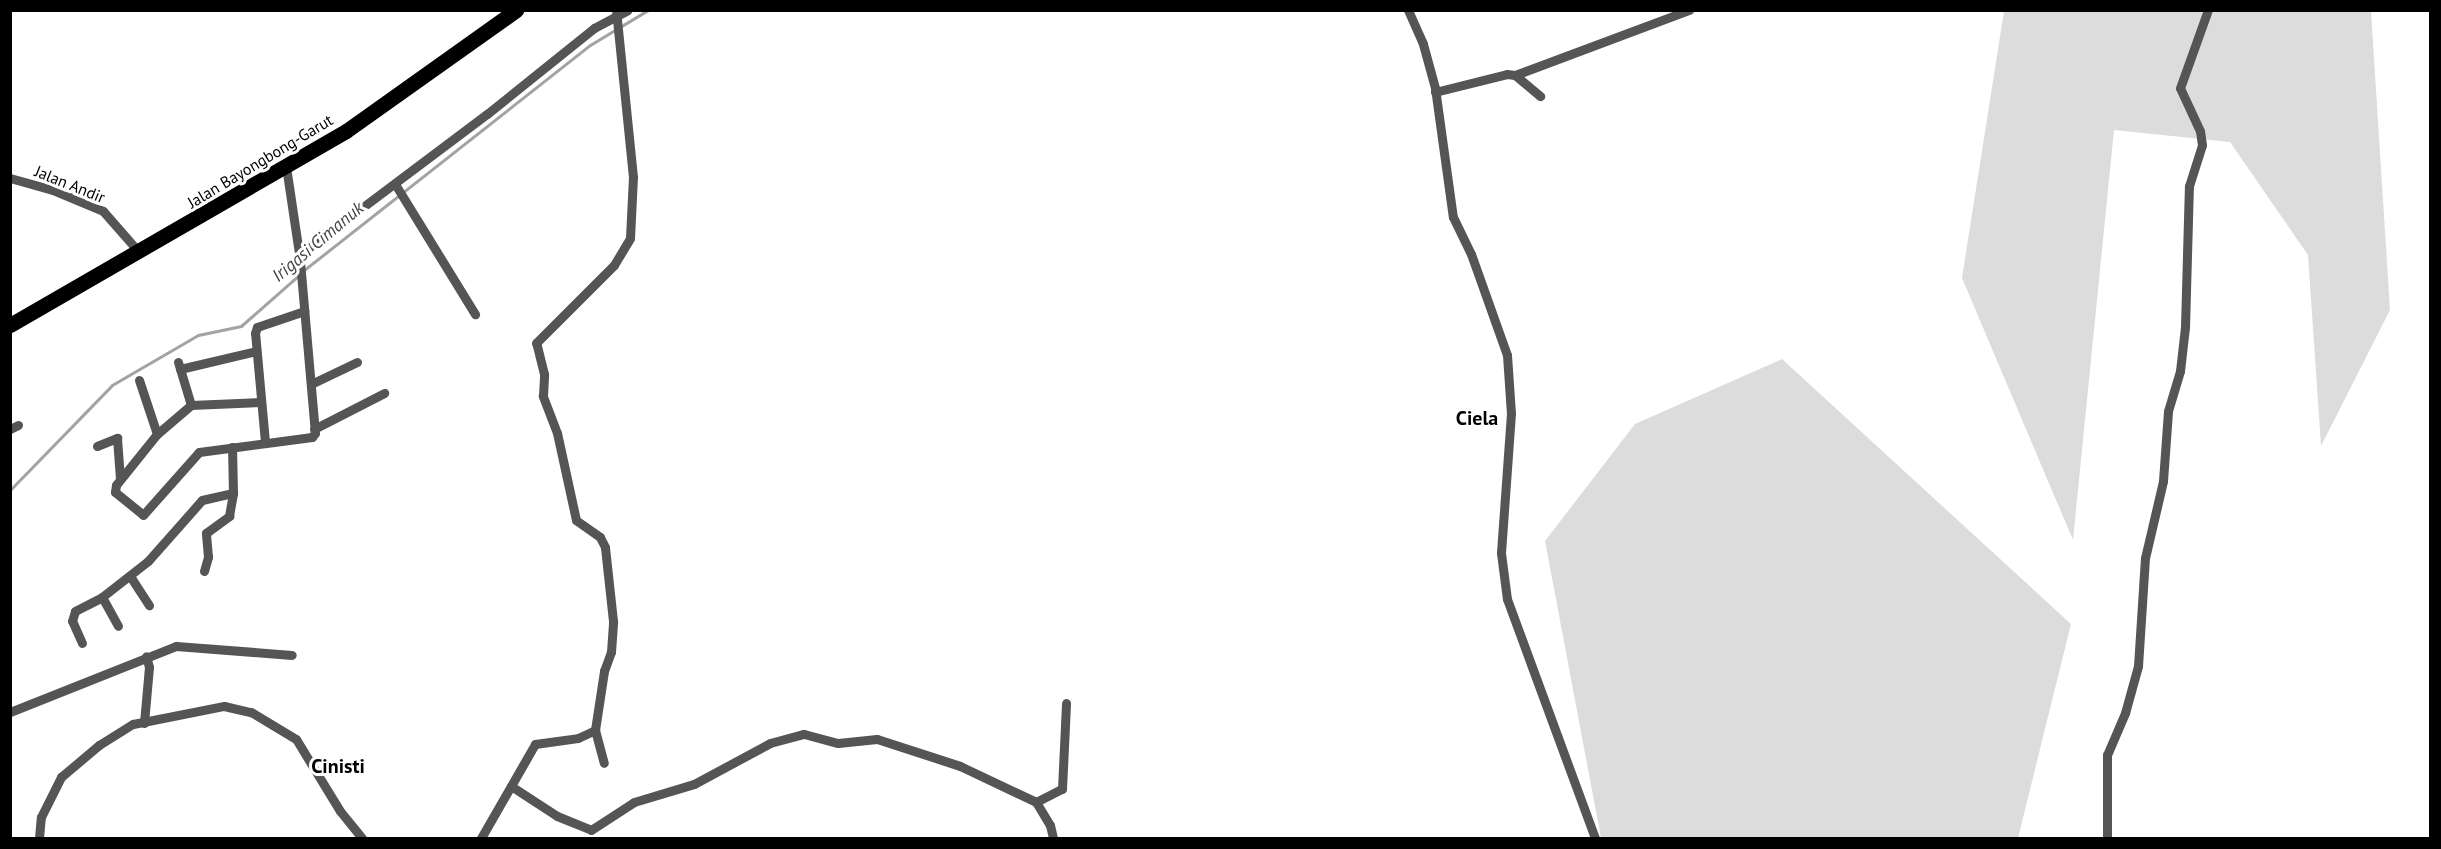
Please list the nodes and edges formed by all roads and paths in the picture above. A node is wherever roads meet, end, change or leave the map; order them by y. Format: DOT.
graph roads {
  1 [pos="516,10"];
  2 [pos="628,10"];
  3 [pos="1689,10"];
  4 [pos="2208,10"];
  5 [pos="615,14"];
  6 [pos="1411,15"];
  7 [pos="1515,75"];
  8 [pos="1436,92"];
  9 [pos="1540,96"];
  10 [pos="286,166"];
  11 [pos="10,178"];
  12 [pos="398,188"];
  13 [pos="138,251"];
  14 [pos="299,257"];
  15 [pos="304,311"];
  16 [pos="475,314"];
  17 [pos="10,325"];
  18 [pos="256,351"];
  19 [pos="357,362"];
  20 [pos="139,380"];
  21 [pos="310,384"];
  22 [pos="384,393"];
  23 [pos="261,402"];
  24 [pos="191,405"];
  25 [pos="314,429"];
  26 [pos="157,434"];
  27 [pos="266,442"];
  28 [pos="97,446"];
  29 [pos="232,447"];
  30 [pos="120,479"];
  31 [pos="233,493"];
  32 [pos="204,571"];
  33 [pos="130,576"];
  34 [pos="102,597"];
  35 [pos="149,605"];
  36 [pos="118,626"];
  37 [pos="82,644"];
  38 [pos="292,655"];
  39 [pos="146,656"];
  40 [pos="1066,703"];
  41 [pos="10,712"];
  42 [pos="144,723"];
  43 [pos="595,730"];
  44 [pos="604,763"];
  45 [pos="511,786"];
  46 [pos="1036,802"];
  47 [pos="39,838"];
  48 [pos="362,838"];
  49 [pos="481,838"];
  50 [pos="1053,838"];
  51 [pos="1594,838"];
  52 [pos="2107,838"];
  1 -- 10 [label="main road, Jalan Bayongbong-Garut"];
  2 -- 5 [label="street"];
  3 -- 7 [label="street"];
  4 -- 52 [label="street"];
  5 -- 12 [label="street"];
  5 -- 43 [label="street"];
  6 -- 8 [label="street"];
  7 -- 8 [label="street"];
  7 -- 9 [label="street"];
  8 -- 51 [label="street"];
  10 -- 13 [label="main road, Jalan Bayongbong-Garut"];
  10 -- 14 [label="street"];
  11 -- 13 [label="street, Jalan Andir"];
  12 -- 14 [label="street"];
  12 -- 16 [label="street"];
  13 -- 17 [label="main road, Jalan Bayongbong-Garut"];
  14 -- 15 [label="street"];
  15 -- 18 [label="street"];
  15 -- 21 [label="street"];
  18 -- 23 [label="street"];
  18 -- 24 [label="street"];
  19 -- 21 [label="street"];
  20 -- 26 [label="street"];
  21 -- 25 [label="street"];
  22 -- 25 [label="street"];
  23 -- 24 [label="street"];
  23 -- 27 [label="street"];
  24 -- 26 [label="street"];
  25 -- 27 [label="street"];
  26 -- 30 [label="street"];
  27 -- 29 [label="street"];
  28 -- 30 [label="street"];
  29 -- 30 [label="street"];
  29 -- 31 [label="street"];
  31 -- 32 [label="street"];
  31 -- 33 [label="street"];
  33 -- 34 [label="street"];
  33 -- 35 [label="street"];
  34 -- 36 [label="street"];
  34 -- 37 [label="street"];
  38 -- 39 [label="street"];
  39 -- 41 [label="street"];
  39 -- 42 [label="street"];
  40 -- 46 [label="street"];
  42 -- 47 [label="street"];
  42 -- 48 [label="street"];
  43 -- 44 [label="street"];
  43 -- 45 [label="street"];
  45 -- 46 [label="street"];
  45 -- 49 [label="street"];
  46 -- 50 [label="street"];
}
